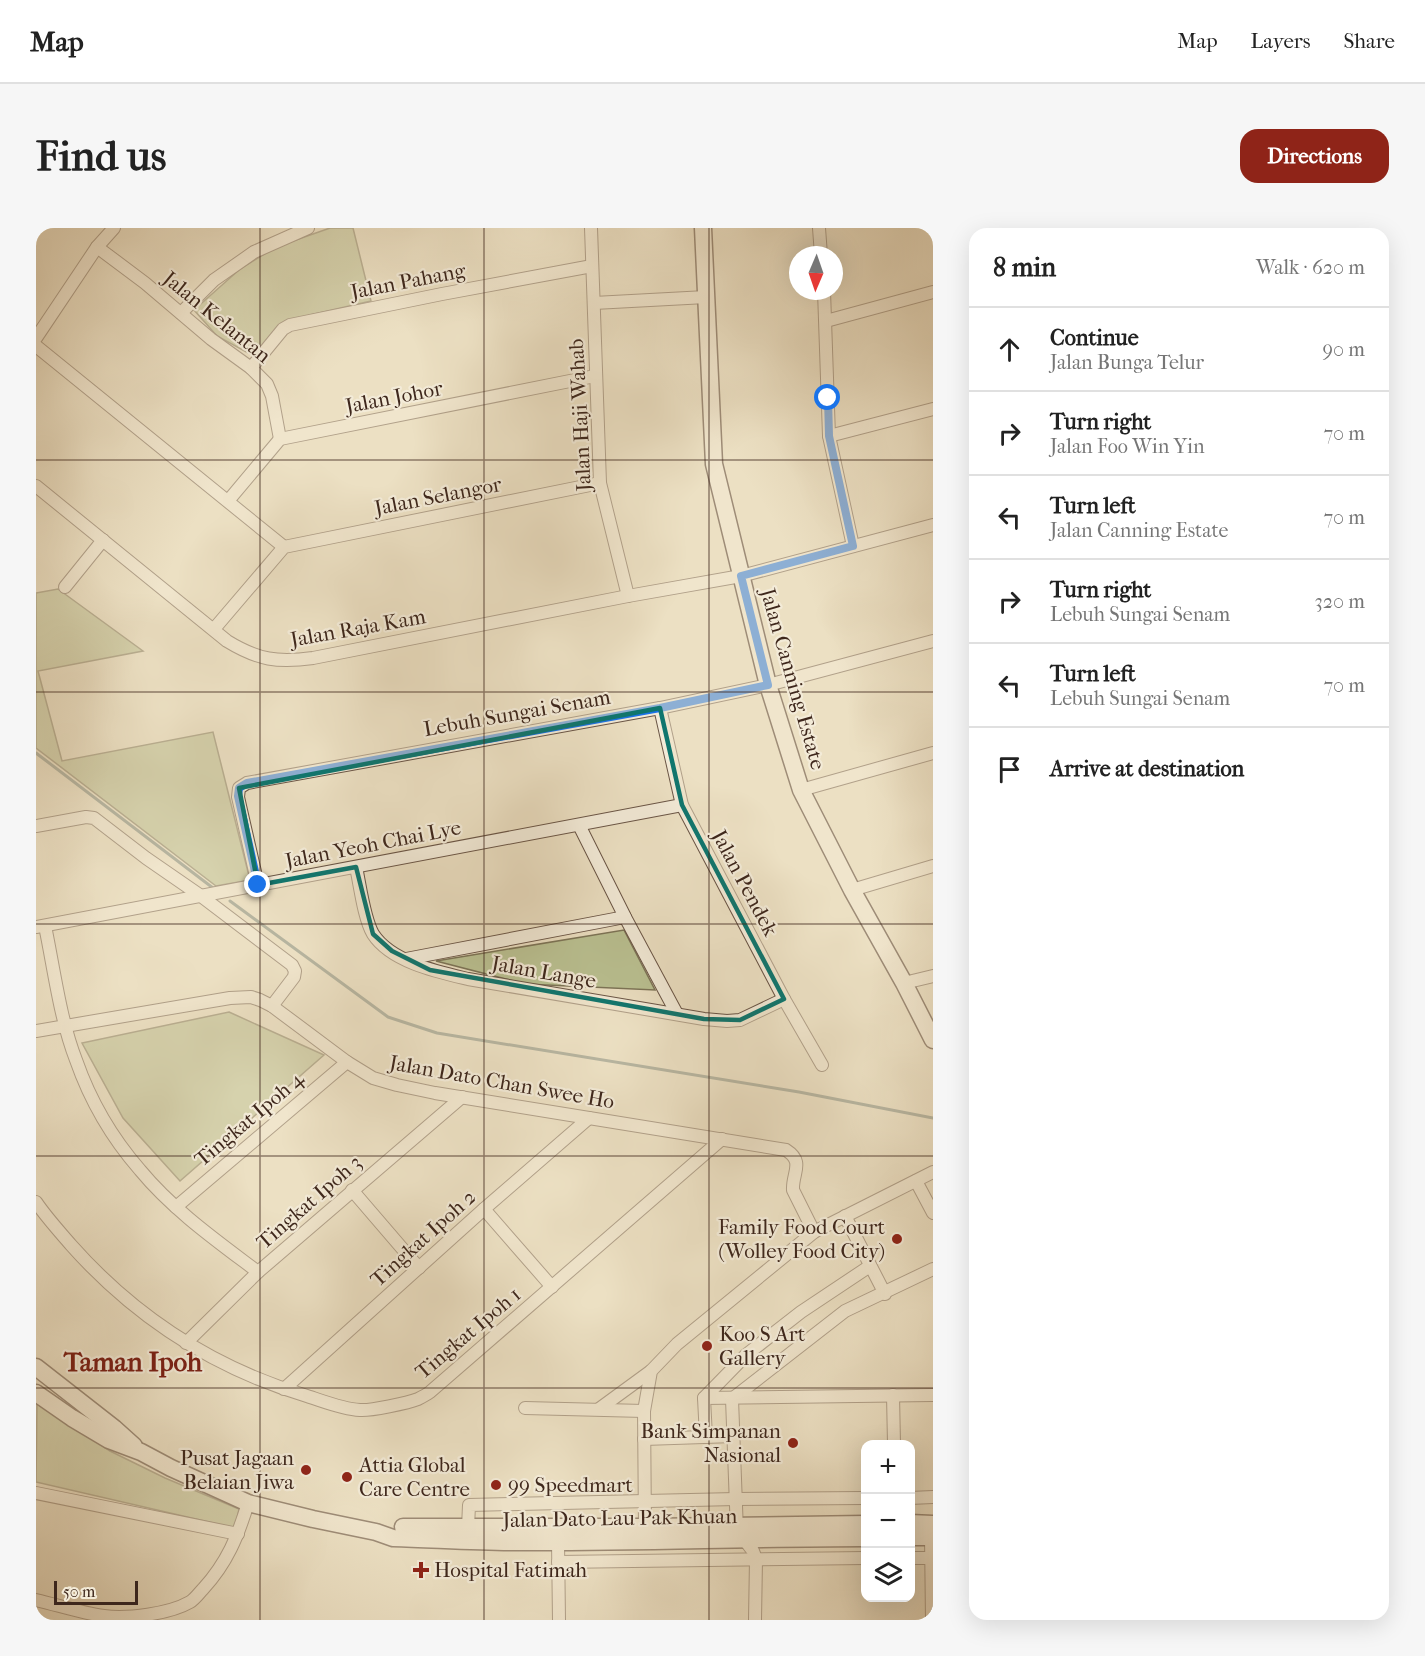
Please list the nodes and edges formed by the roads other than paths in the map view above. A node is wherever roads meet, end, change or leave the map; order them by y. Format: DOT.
graph roads {
  1 [pos="114,228"];
  2 [pos="308,228"];
  3 [pos="591,228"];
  4 [pos="703,228"];
  5 [pos="819,228"];
  6 [pos="820,246"];
  7 [pos="97,247"];
  8 [pos="592,266"];
  9 [pos="933,292"];
  10 [pos="706,297"];
  11 [pos="825,300"];
  12 [pos="594,303"];
  13 [pos="181,313"];
  14 [pos="826,321"];
  15 [pos="36,338"];
  16 [pos="36,346"];
  17 [pos="251,368"];
  18 [pos="595,376"];
  19 [pos="933,410"];
  20 [pos="829,436"];
  21 [pos="280,439"];
  22 [pos="600,483"];
  23 [pos="36,486"];
  24 [pos="228,501"];
  25 [pos="933,525"];
  26 [pos="103,540"];
  27 [pos="853,546"];
  28 [pos="284,547"];
  29 [pos="741,576"];
  30 [pos="65,588"];
  31 [pos="628,596"];
  32 [pos="214,630"];
  33 [pos="933,640"];
  34 [pos="768,685"];
  35 [pos="660,708"];
  36 [pos="933,753"];
  37 [pos="801,790"];
  38 [pos="682,805"];
  39 [pos="579,825"];
  40 [pos="36,826"];
  41 [pos="933,866"];
  42 [pos="356,867"];
  43 [pos="258,885"];
  44 [pos="852,890"];
  45 [pos="201,896"];
  46 [pos="625,917"];
  47 [pos="40,927"];
  48 [pos="406,959"];
  49 [pos="933,976"];
  50 [pos="904,983"];
  51 [pos="784,999"];
  52 [pos="272,1006"];
  53 [pos="677,1014"];
  54 [pos="66,1026"];
  55 [pos="36,1031"];
  56 [pos="933,1040"];
  57 [pos="347,1062"];
  58 [pos="822,1065"];
  59 [pos="462,1097"];
  60 [pos="589,1118"];
  61 [pos="722,1139"];
  62 [pos="933,1172"];
  63 [pos="916,1181"];
  64 [pos="351,1190"];
  65 [pos="36,1202"];
  66 [pos="176,1207"];
  67 [pos="484,1209"];
  68 [pos="933,1213"];
  69 [pos="845,1216"];
  70 [pos="814,1232"];
  71 [pos="870,1266"];
  72 [pos="418,1268"];
  73 [pos="933,1269"];
  74 [pos="258,1272"];
  75 [pos="552,1287"];
  76 [pos="885,1293"];
  77 [pos="186,1343"];
  78 [pos="36,1367"];
  79 [pos="651,1371"];
  80 [pos="36,1383"];
  81 [pos="284,1389"];
  82 [pos="36,1394"];
  83 [pos="892,1395"];
  84 [pos="933,1395"];
  85 [pos="704,1398"];
  86 [pos="732,1398"];
  87 [pos="525,1408"];
  88 [pos="599,1409"];
  89 [pos="644,1411"];
  90 [pos="114,1428"];
  91 [pos="734,1436"];
  92 [pos="706,1437"];
  93 [pos="645,1438"];
  94 [pos="894,1440"];
  95 [pos="141,1452"];
  96 [pos="36,1493"];
  97 [pos="933,1497"];
  98 [pos="861,1498"];
  99 [pos="915,1498"];
  100 [pos="736,1499"];
  101 [pos="645,1501"];
  102 [pos="248,1503"];
  103 [pos="861,1524"];
  104 [pos="915,1525"];
  105 [pos="524,1526"];
  106 [pos="645,1527"];
  107 [pos="468,1528"];
  108 [pos="376,1532"];
  109 [pos="740,1532"];
  110 [pos="932,1533"];
  111 [pos="238,1534"];
  112 [pos="915,1535"];
  113 [pos="861,1538"];
  114 [pos="558,1542"];
  115 [pos="615,1542"];
  116 [pos="861,1558"];
  117 [pos="915,1558"];
  118 [pos="932,1558"];
  119 [pos="756,1559"];
  120 [pos="558,1562"];
  121 [pos="36,1600"];
  122 [pos="558,1620"];
  123 [pos="756,1620"];
  124 [pos="932,1620"];
  1 -- 7 [label="street"];
  2 -- 13 [label="street"];
  3 -- 8 [label="street, Jalan Haji Wahab"];
  4 -- 10 [label="main road, Jalan Canning Estate"];
  5 -- 6 [label="street"];
  7 -- 13 [label="street, Jalan Kelantan"];
  7 -- 15 [label="street"];
  8 -- 12 [label="street, Jalan Haji Wahab"];
  8 -- 17 [label="street, Jalan Pahang"];
  9 -- 14 [label="street"];
  10 -- 12 [label="street"];
  10 -- 29 [label="main road, Jalan Canning Estate"];
  11 -- 14 [label="street"];
  12 -- 18 [label="street, Jalan Haji Wahab"];
  13 -- 17 [label="street, Jalan Kelantan"];
  14 -- 20 [label="street"];
  16 -- 24 [label="street"];
  17 -- 21 [label="street, Jalan Kelantan"];
  18 -- 21 [label="street, Jalan Johor"];
  18 -- 22 [label="street, Jalan Haji Wahab"];
  19 -- 20 [label="street"];
  20 -- 27 [label="street"];
  21 -- 24 [label="street"];
  22 -- 28 [label="street, Jalan Selangor"];
  22 -- 31 [label="street, Jalan Haji Wahab"];
  23 -- 26 [label="street, Jalan Raja Kam"];
  24 -- 28 [label="street"];
  25 -- 27 [label="street, Jalan Raja Kam"];
  26 -- 30 [label="street"];
  26 -- 32 [label="street, Jalan Raja Kam"];
  27 -- 29 [label="street, Jalan Raja Kam"];
  28 -- 32 [label="street"];
  29 -- 31 [label="street, Jalan Raja Kam"];
  29 -- 34 [label="main road, Jalan Canning Estate"];
  31 -- 32 [label="street, Jalan Raja Kam"];
  33 -- 34 [label="street, Lebuh Sungai Senam"];
  34 -- 35 [label="street, Lebuh Sungai Senam"];
  34 -- 37 [label="main road, Jalan Canning Estate"];
  35 -- 38 [label="street, Jalan Pendek"];
  35 -- 43 [label="street, Lebuh Sungai Senam"];
  36 -- 37 [label="street"];
  37 -- 44 [label="main road, Jalan Canning Estate"];
  38 -- 39 [label="street, Jalan Yeoh Chai Lye"];
  38 -- 51 [label="street, Jalan Pendek"];
  39 -- 42 [label="street, Jalan Yeoh Chai Lye"];
  39 -- 46 [label="street"];
  40 -- 45 [label="street"];
  41 -- 44 [label="street"];
  42 -- 43 [label="street, Jalan Yeoh Chai Lye"];
  42 -- 48 [label="street, Jalan Lange"];
  43 -- 45 [label="street, Jalan Yeoh Chai Lye"];
  44 -- 50 [label="main road, Jalan Canning Estate"];
  45 -- 47 [label="street, Jalan Yeoh Chai Lye"];
  45 -- 52 [label="street"];
  46 -- 48 [label="street"];
  46 -- 53 [label="street"];
  47 -- 54 [label="street"];
  48 -- 53 [label="street, Jalan Lange"];
  49 -- 50 [label="street"];
  50 -- 56 [label="main road, Jalan Canning Estate"];
  51 -- 53 [label="street, Jalan Lange"];
  51 -- 58 [label="street, Jalan Pendek"];
  52 -- 54 [label="street, Jalan Dato Chan Swee Ho"];
  52 -- 57 [label="street, Jalan Dato Chan Swee Ho"];
  54 -- 55 [label="street, Jalan Dato Chan Swee Ho"];
  54 -- 66 [label="street"];
  57 -- 59 [label="street, Jalan Dato Chan Swee Ho"];
  57 -- 66 [label="street, Tingkat Ipoh 4"];
  59 -- 60 [label="street, Jalan Dato Chan Swee Ho"];
  59 -- 64 [label="street, Tingkat Ipoh 3"];
  60 -- 61 [label="street, Jalan Dato Chan Swee Ho"];
  60 -- 67 [label="street, Tingkat Ipoh 2"];
  61 -- 70 [label="street, Jalan Dato Chan Swee Ho"];
  61 -- 75 [label="street, Tingkat Ipoh 1"];
  62 -- 63 [label="street"];
  63 -- 68 [label="street"];
  63 -- 69 [label="street"];
  64 -- 72 [label="street"];
  64 -- 74 [label="street, Tingkat Ipoh 3"];
  65 -- 77 [label="street, Tingkat Ipoh 1"];
  66 -- 74 [label="street"];
  67 -- 72 [label="street, Tingkat Ipoh 2"];
  67 -- 75 [label="street"];
  69 -- 70 [label="street"];
  69 -- 71 [label="street"];
  70 -- 79 [label="street"];
  71 -- 76 [label="street"];
  71 -- 85 [label="street"];
  72 -- 81 [label="street, Tingkat Ipoh 2"];
  73 -- 76 [label="street"];
  74 -- 77 [label="street, Tingkat Ipoh 3"];
  75 -- 81 [label="street, Tingkat Ipoh 1"];
  76 -- 86 [label="street"];
  77 -- 81 [label="street, Tingkat Ipoh 1"];
  78 -- 90 [label="main road, Jalan Dato Lau Pak Khuan"];
  79 -- 88 [label="street"];
  79 -- 89 [label="street"];
  80 -- 90 [label="main road"];
  82 -- 95 [label="main road, Jalan Dato Lau Pak Khuan"];
  83 -- 84 [label="street"];
  83 -- 86 [label="street"];
  83 -- 94 [label="street"];
  85 -- 86 [label="street"];
  85 -- 92 [label="street"];
  86 -- 91 [label="street"];
  87 -- 88 [label="street"];
  88 -- 89 [label="street"];
  89 -- 93 [label="street"];
  90 -- 95 [label="main road, Jalan Dato Lau Pak Khuan"];
  91 -- 92 [label="street"];
  91 -- 100 [label="street"];
  92 -- 93 [label="street"];
  93 -- 101 [label="street"];
  95 -- 102 [label="main road, Jalan Dato Lau Pak Khuan"];
  96 -- 111 [label="street"];
  97 -- 99 [label="street"];
  98 -- 100 [label="street"];
  100 -- 101 [label="street"];
  100 -- 109 [label="street"];
  101 -- 106 [label="street"];
  101 -- 107 [label="street"];
  102 -- 108 [label="main road, Jalan Dato Lau Pak Khuan"];
  102 -- 111 [label="street"];
  103 -- 109 [label="main road, Jalan Dato Lau Pak Khuan"];
  104 -- 110 [label="main road"];
  105 -- 106 [label="main road, Jalan Dato Lau Pak Khuan"];
  105 -- 107 [label="main road, Jalan Dato Lau Pak Khuan"];
  105 -- 114 [label="street"];
  106 -- 109 [label="main road, Jalan Dato Lau Pak Khuan"];
  106 -- 115 [label="street"];
  107 -- 108 [label="main road, Jalan Dato Lau Pak Khuan"];
  108 -- 114 [label="main road, Jalan Dato Lau Pak Khuan"];
  109 -- 113 [label="main road, Jalan Dato Lau Pak Khuan"];
  109 -- 115 [label="main road, Jalan Dato Lau Pak Khuan"];
  109 -- 119 [label="street"];
  110 -- 112 [label="main road"];
  110 -- 118 [label="street"];
  111 -- 121 [label="street"];
  114 -- 115 [label="main road, Jalan Dato Lau Pak Khuan"];
  114 -- 120 [label="street"];
  116 -- 119 [label="street"];
  117 -- 118 [label="street"];
  118 -- 124 [label="street"];
  119 -- 120 [label="street"];
  119 -- 123 [label="street"];
  120 -- 122 [label="street"];
}
